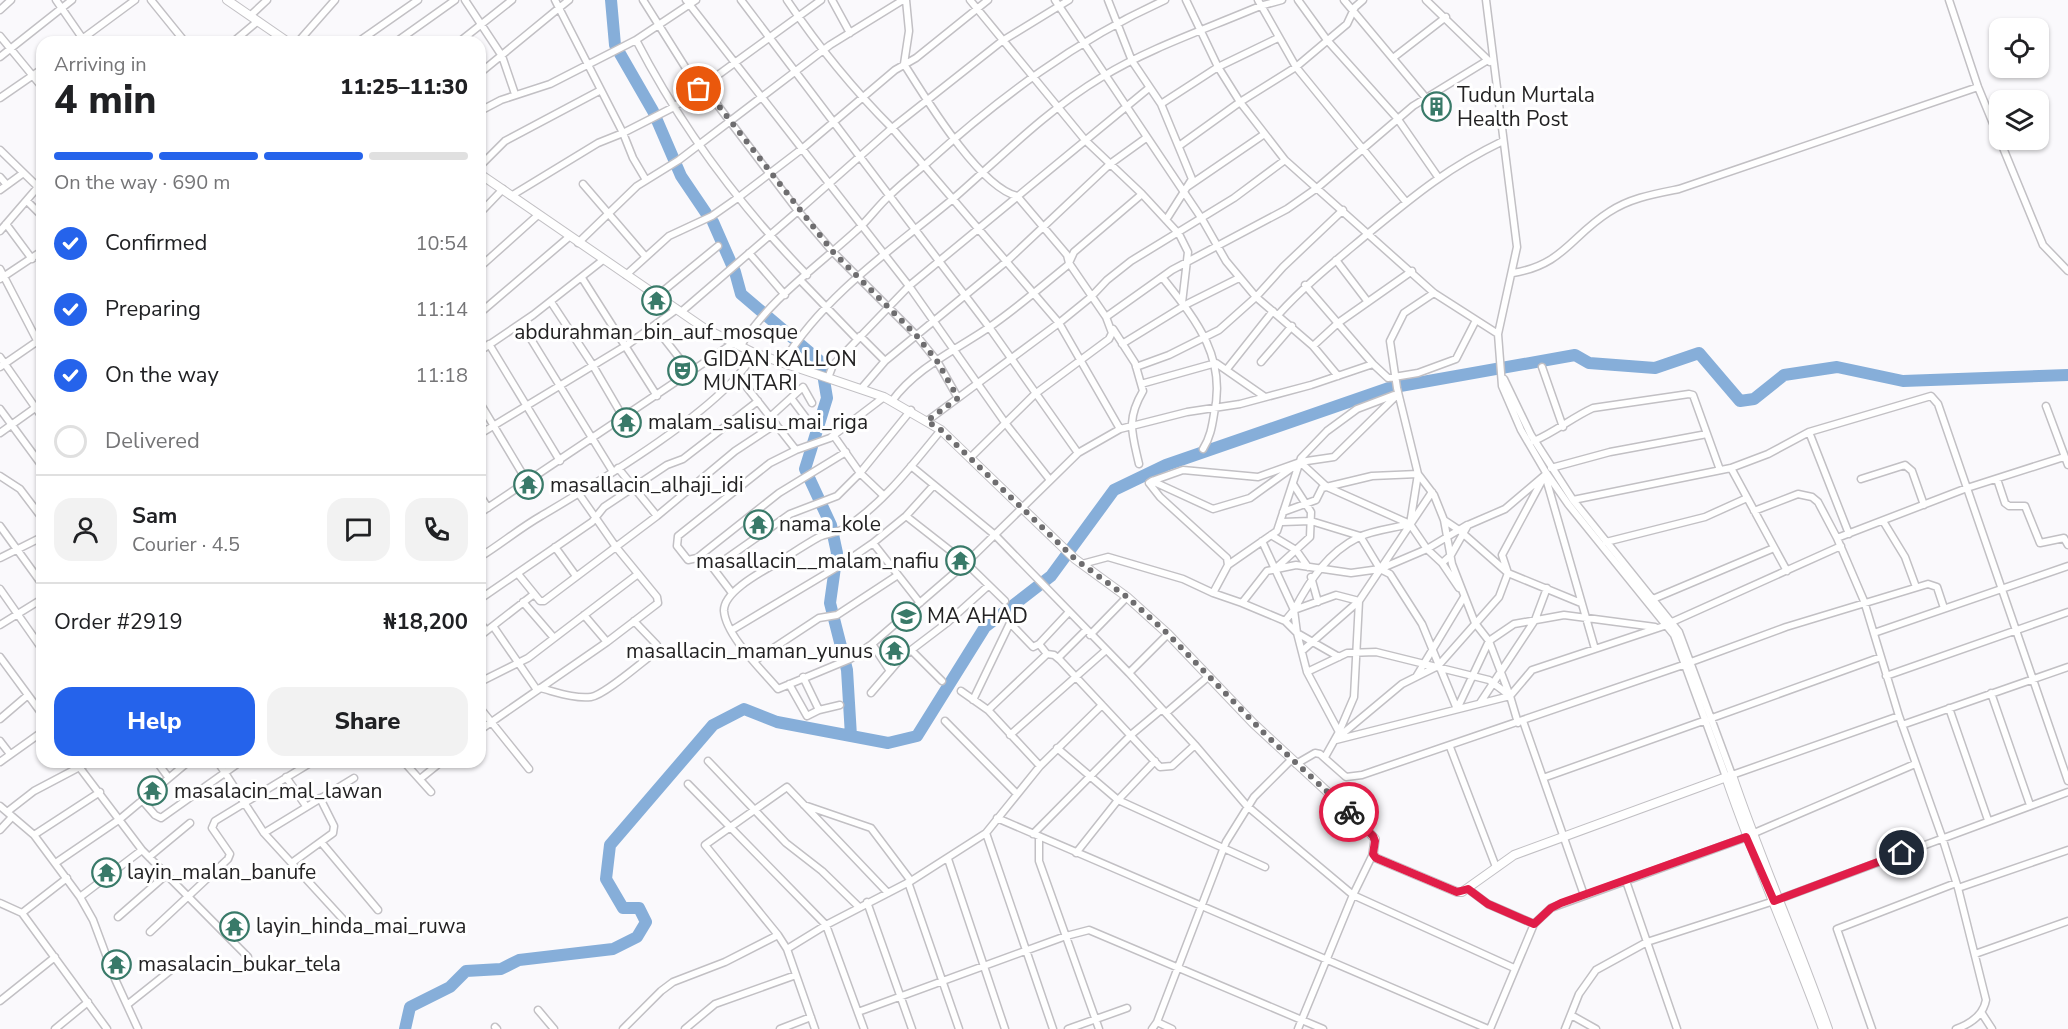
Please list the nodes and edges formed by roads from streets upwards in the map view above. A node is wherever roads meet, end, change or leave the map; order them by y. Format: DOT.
graph roads {
  1 [pos="11,0"];
  2 [pos="56,0"];
  3 [pos="72,0"];
  4 [pos="135,0"];
  5 [pos="151,0"];
  6 [pos="227,0"];
  7 [pos="267,0"];
  8 [pos="335,0"];
  9 [pos="418,0"];
  10 [pos="455,0"];
  11 [pos="465,0"];
  12 [pos="512,0"];
  13 [pos="555,0"];
  14 [pos="569,0"];
  15 [pos="643,0"];
  16 [pos="696,0"];
  17 [pos="741,0"];
  18 [pos="788,0"];
  19 [pos="821,0"];
  20 [pos="832,0"];
  21 [pos="905,0"];
  22 [pos="969,0"];
  23 [pos="988,0"];
  24 [pos="1069,0"];
  25 [pos="1108,0"];
  26 [pos="1165,0"];
  27 [pos="1186,0"];
  28 [pos="1282,0"];
  29 [pos="1298,0"];
  30 [pos="1344,0"];
  31 [pos="1363,0"];
  32 [pos="1486,0"];
  33 [pos="1949,0"];
  34 [pos="1432,1"];
  35 [pos="688,3"];
  36 [pos="1057,3"];
  37 [pos="1259,3"];
  38 [pos="560,8"];
  39 [pos="976,8"];
  40 [pos="62,9"];
  41 [pos="0,10"];
  42 [pos="1353,12"];
  43 [pos="250,16"];
  44 [pos="798,16"];
  45 [pos="1446,17"];
  46 [pos="258,21"];
  47 [pos="1115,23"];
  48 [pos="481,24"];
  49 [pos="660,27"];
  50 [pos="1200,32"];
  51 [pos="850,33"];
  52 [pos="0,36"];
  53 [pos="79,36"];
  54 [pos="88,36"];
  55 [pos="180,36"];
  56 [pos="245,36"];
  57 [pos="279,36"];
  58 [pos="303,36"];
  59 [pos="367,36"];
  60 [pos="404,36"];
  61 [pos="466,36"];
  62 [pos="1278,38"];
  63 [pos="770,39"];
  64 [pos="1327,39"];
  65 [pos="636,40"];
  66 [pos="1002,41"];
  67 [pos="1083,43"];
  68 [pos="10,49"];
  69 [pos="823,51"];
  70 [pos="502,56"];
  71 [pos="0,57"];
  72 [pos="1393,58"];
  73 [pos="1132,61"];
  74 [pos="1490,62"];
  75 [pos="587,64"];
  76 [pos="735,64"];
  77 [pos="904,64"];
  78 [pos="1218,67"];
  79 [pos="1296,67"];
  80 [pos="486,68"];
  81 [pos="795,72"];
  82 [pos="36,74"];
  83 [pos="1104,75"];
  84 [pos="33,76"];
  85 [pos="1032,77"];
  86 [pos="36,80"];
  87 [pos="1978,87"];
  88 [pos="701,88"];
  89 [pos="1149,88"];
  90 [pos="601,90"];
  91 [pos="515,94"];
  92 [pos="0,98"];
  93 [pos="761,98"];
  94 [pos="862,98"];
  95 [pos="1426,98"];
  96 [pos="927,100"];
  97 [pos="1240,102"];
  98 [pos="1161,104"];
  99 [pos="1056,106"];
  100 [pos="674,107"];
  101 [pos="1125,107"];
  102 [pos="486,108"];
  103 [pos="1397,118"];
  104 [pos="834,121"];
  105 [pos="729,122"];
  106 [pos="892,128"];
  107 [pos="623,133"];
  108 [pos="1263,135"];
  109 [pos="1146,138"];
  110 [pos="954,139"];
  111 [pos="1085,140"];
  112 [pos="1503,141"];
  113 [pos="698,145"];
  114 [pos="1179,146"];
  115 [pos="803,148"];
  116 [pos="1360,149"];
  117 [pos="0,150"];
  118 [pos="860,158"];
  119 [pos="486,160"];
  120 [pos="1286,160"];
  121 [pos="1110,164"];
  122 [pos="924,166"];
  123 [pos="983,172"];
  124 [pos="22,174"];
  125 [pos="770,174"];
  126 [pos="0,177"];
  127 [pos="1437,177"];
  128 [pos="486,178"];
  129 [pos="646,180"];
  130 [pos="830,182"];
  131 [pos="36,184"];
  132 [pos="583,184"];
  133 [pos="7,185"];
  134 [pos="1317,188"];
  135 [pos="503,189"];
  136 [pos="0,190"];
  137 [pos="1183,190"];
  138 [pos="36,191"];
  139 [pos="1142,194"];
  140 [pos="890,195"];
  141 [pos="511,196"];
  142 [pos="1017,196"];
  143 [pos="738,197"];
  144 [pos="953,199"];
  145 [pos="27,201"];
  146 [pos="1406,202"];
  147 [pos="486,207"];
  148 [pos="36,210"];
  149 [pos="1343,210"];
  150 [pos="798,211"];
  151 [pos="608,214"];
  152 [pos="538,215"];
  153 [pos="1202,219"];
  154 [pos="1166,220"];
  155 [pos="1043,224"];
  156 [pos="6,225"];
  157 [pos="862,226"];
  158 [pos="979,228"];
  159 [pos="914,230"];
  160 [pos="0,231"];
  161 [pos="1370,233"];
  162 [pos="1179,234"];
  163 [pos="769,235"];
  164 [pos="569,237"];
  165 [pos="578,243"];
  166 [pos="718,246"];
  167 [pos="1218,247"];
  168 [pos="833,252"];
  169 [pos="749,253"];
  170 [pos="883,255"];
  171 [pos="36,256"];
  172 [pos="645,256"];
  173 [pos="32,259"];
  174 [pos="603,260"];
  175 [pos="1336,260"];
  176 [pos="1007,261"];
  177 [pos="1188,261"];
  178 [pos="486,262"];
  179 [pos="938,262"];
  180 [pos="1069,263"];
  181 [pos="0,269"];
  182 [pos="1412,271"];
  183 [pos="2068,271"];
  184 [pos="1513,273"];
  185 [pos="626,275"];
  186 [pos="807,275"];
  187 [pos="1162,277"];
  188 [pos="2,278"];
  189 [pos="582,278"];
  190 [pos="857,278"];
  191 [pos="1239,278"];
  192 [pos="801,281"];
  193 [pos="1305,285"];
  194 [pos="909,286"];
  195 [pos="1034,292"];
  196 [pos="1434,293"];
  197 [pos="785,295"];
  198 [pos="964,295"];
  199 [pos="657,296"];
  200 [pos="1091,297"];
  201 [pos="1256,297"];
  202 [pos="551,302"];
  203 [pos="1368,302"];
  204 [pos="1183,304"];
  205 [pos="486,308"];
  206 [pos="888,308"];
  207 [pos="826,309"];
  208 [pos="679,311"];
  209 [pos="1276,313"];
  210 [pos="1106,317"];
  211 [pos="933,319"];
  212 [pos="1475,322"];
  213 [pos="521,323"];
  214 [pos="1059,323"];
  215 [pos="1338,323"];
  216 [pos="1111,326"];
  217 [pos="1292,326"];
  218 [pos="655,327"];
  219 [pos="989,327"];
  220 [pos="36,333"];
  221 [pos="1498,334"];
  222 [pos="916,335"];
  223 [pos="859,337"];
  224 [pos="1205,338"];
  225 [pos="36,342"];
  226 [pos="489,344"];
  227 [pos="1122,344"];
  228 [pos="627,345"];
  229 [pos="736,345"];
  230 [pos="486,346"];
  231 [pos="1313,346"];
  232 [pos="955,350"];
  233 [pos="754,354"];
  234 [pos="0,357"];
  235 [pos="1081,357"];
  236 [pos="1010,360"];
  237 [pos="784,361"];
  238 [pos="885,361"];
  239 [pos="937,361"];
  240 [pos="1261,362"];
  241 [pos="1216,363"];
  242 [pos="592,364"];
  243 [pos="1373,364"];
  244 [pos="2,365"];
  245 [pos="1136,367"];
  246 [pos="1542,367"];
  247 [pos="1227,369"];
  248 [pos="691,373"];
  249 [pos="738,376"];
  250 [pos="1338,376"];
  251 [pos="1503,376"];
  252 [pos="826,377"];
  253 [pos="1396,378"];
  254 [pos="978,382"];
  255 [pos="560,384"];
  256 [pos="1141,384"];
  257 [pos="861,389"];
  258 [pos="1398,391"];
  259 [pos="1035,394"];
  260 [pos="657,396"];
  261 [pos="884,397"];
  262 [pos="1265,397"];
  263 [pos="791,398"];
  264 [pos="958,398"];
  265 [pos="758,401"];
  266 [pos="892,401"];
  267 [pos="812,403"];
  268 [pos="526,405"];
  269 [pos="2046,406"];
  270 [pos="35,408"];
  271 [pos="1216,408"];
  272 [pos="0,409"];
  273 [pos="910,410"];
  274 [pos="486,412"];
  275 [pos="623,417"];
  276 [pos="770,417"];
  277 [pos="927,421"];
  278 [pos="809,422"];
  279 [pos="11,424"];
  280 [pos="776,424"];
  281 [pos="1006,424"];
  282 [pos="494,425"];
  283 [pos="1130,427"];
  284 [pos="1563,427"];
  285 [pos="1120,429"];
  286 [pos="486,430"];
  287 [pos="941,430"];
  288 [pos="1809,432"];
  289 [pos="0,433"];
  290 [pos="1707,434"];
  291 [pos="834,436"];
  292 [pos="592,440"];
  293 [pos="1534,441"];
  294 [pos="1203,449"];
  295 [pos="796,450"];
  296 [pos="846,452"];
  297 [pos="1078,453"];
  298 [pos="2064,457"];
  299 [pos="36,458"];
  300 [pos="970,458"];
  301 [pos="561,461"];
  302 [pos="1300,462"];
  303 [pos="1139,464"];
  304 [pos="2068,465"];
  305 [pos="911,466"];
  306 [pos="1551,468"];
  307 [pos="1731,468"];
  308 [pos="615,470"];
  309 [pos="1720,470"];
  310 [pos="860,473"];
  311 [pos="1418,474"];
  312 [pos="1545,475"];
  313 [pos="0,476"];
  314 [pos="1997,479"];
  315 [pos="1050,480"];
  316 [pos="1861,480"];
  317 [pos="1152,481"];
  318 [pos="528,483"];
  319 [pos="1293,484"];
  320 [pos="934,485"];
  321 [pos="633,486"];
  322 [pos="1327,487"];
  323 [pos="1968,489"];
  324 [pos="1432,492"];
  325 [pos="579,494"];
  326 [pos="884,495"];
  327 [pos="1748,498"];
  328 [pos="1573,500"];
  329 [pos="1306,504"];
  330 [pos="486,505"];
  331 [pos="1924,505"];
  332 [pos="1021,507"];
  333 [pos="488,508"];
  334 [pos="36,510"];
  335 [pos="1754,511"];
  336 [pos="1283,512"];
  337 [pos="657,516"];
  338 [pos="906,516"];
  339 [pos="596,517"];
  340 [pos="1311,520"];
  341 [pos="1444,520"];
  342 [pos="1883,521"];
  343 [pos="1282,522"];
  344 [pos="1410,524"];
  345 [pos="0,526"];
  346 [pos="1461,532"];
  347 [pos="1849,534"];
  348 [pos="995,535"];
  349 [pos="1271,535"];
  350 [pos="1360,536"];
  351 [pos="1447,536"];
  352 [pos="1837,538"];
  353 [pos="36,540"];
  354 [pos="1262,540"];
  355 [pos="1606,542"];
  356 [pos="873,543"];
  357 [pos="2068,545"];
  358 [pos="1841,546"];
  359 [pos="555,547"];
  360 [pos="616,548"];
  361 [pos="1774,548"];
  362 [pos="18,549"];
  363 [pos="1427,549"];
  364 [pos="1296,550"];
  365 [pos="486,553"];
  366 [pos="1451,555"];
  367 [pos="0,558"];
  368 [pos="1079,562"];
  369 [pos="966,563"];
  370 [pos="1442,563"];
  371 [pos="1228,565"];
  372 [pos="2068,566"];
  373 [pos="1308,567"];
  374 [pos="1319,568"];
  375 [pos="1380,569"];
  376 [pos="1274,570"];
  377 [pos="1787,571"];
  378 [pos="1508,573"];
  379 [pos="518,574"];
  380 [pos="638,574"];
  381 [pos="36,575"];
  382 [pos="898,575"];
  383 [pos="576,576"];
  384 [pos="1311,577"];
  385 [pos="988,586"];
  386 [pos="1916,587"];
  387 [pos="2003,587"];
  388 [pos="1547,588"];
  389 [pos="0,589"];
  390 [pos="732,593"];
  391 [pos="1213,593"];
  392 [pos="534,594"];
  393 [pos="486,595"];
  394 [pos="1127,597"];
  395 [pos="1465,598"];
  396 [pos="1653,599"];
  397 [pos="1005,601"];
  398 [pos="1359,601"];
  399 [pos="524,602"];
  400 [pos="1318,602"];
  401 [pos="1864,602"];
  402 [pos="36,603"];
  403 [pos="920,603"];
  404 [pos="1242,603"];
  405 [pos="1581,603"];
  406 [pos="1944,608"];
  407 [pos="1294,610"];
  408 [pos="2068,612"];
  409 [pos="1068,613"];
  410 [pos="1660,613"];
  411 [pos="17,615"];
  412 [pos="584,615"];
  413 [pos="1585,618"];
  414 [pos="634,621"];
  415 [pos="1284,621"];
  416 [pos="1535,621"];
  417 [pos="1475,623"];
  418 [pos="1669,623"];
  419 [pos="0,625"];
  420 [pos="493,626"];
  421 [pos="1656,627"];
  422 [pos="732,630"];
  423 [pos="486,631"];
  424 [pos="2017,631"];
  425 [pos="1088,632"];
  426 [pos="1297,633"];
  427 [pos="1874,633"];
  428 [pos="1168,634"];
  429 [pos="554,638"];
  430 [pos="1312,640"];
  431 [pos="1489,641"];
  432 [pos="36,642"];
  433 [pos="607,642"];
  434 [pos="872,644"];
  435 [pos="1039,644"];
  436 [pos="1434,647"];
  437 [pos="1594,648"];
  438 [pos="911,650"];
  439 [pos="1106,651"];
  440 [pos="1302,651"];
  441 [pos="1358,653"];
  442 [pos="1047,654"];
  443 [pos="0,657"];
  444 [pos="1339,657"];
  445 [pos="1881,657"];
  446 [pos="1058,658"];
  447 [pos="754,661"];
  448 [pos="1423,663"];
  449 [pos="1689,663"];
  450 [pos="517,664"];
  451 [pos="7,666"];
  452 [pos="1438,666"];
  453 [pos="2068,666"];
  454 [pos="0,671"];
  455 [pos="890,671"];
  456 [pos="1307,672"];
  457 [pos="1501,672"];
  458 [pos="1129,673"];
  459 [pos="803,676"];
  460 [pos="1075,676"];
  461 [pos="1209,676"];
  462 [pos="1474,676"];
  463 [pos="1886,676"];
  464 [pos="1416,678"];
  465 [pos="2032,678"];
  466 [pos="486,679"];
  467 [pos="942,681"];
  468 [pos="1492,682"];
  469 [pos="789,684"];
  470 [pos="538,689"];
  471 [pos="961,691"];
  472 [pos="871,693"];
  473 [pos="1991,693"];
  474 [pos="28,695"];
  475 [pos="1510,696"];
  476 [pos="973,700"];
  477 [pos="1480,704"];
  478 [pos="36,705"];
  479 [pos="840,705"];
  480 [pos="1101,705"];
  481 [pos="1949,708"];
  482 [pos="1457,709"];
  483 [pos="819,710"];
  484 [pos="988,710"];
  485 [pos="1164,711"];
  486 [pos="486,716"];
  487 [pos="1899,716"];
  488 [pos="0,719"];
  489 [pos="1709,719"];
  490 [pos="945,721"];
  491 [pos="491,722"];
  492 [pos="1520,722"];
  493 [pos="1902,725"];
  494 [pos="486,726"];
  495 [pos="1339,732"];
  496 [pos="1132,734"];
  497 [pos="1010,735"];
  498 [pos="36,736"];
  499 [pos="1335,740"];
  500 [pos="0,741"];
  501 [pos="1196,745"];
  502 [pos="1450,747"];
  503 [pos="1057,748"];
  504 [pos="10,753"];
  505 [pos="1325,757"];
  506 [pos="708,761"];
  507 [pos="1155,761"];
  508 [pos="0,762"];
  509 [pos="1294,762"];
  510 [pos="1915,764"];
  511 [pos="1040,766"];
  512 [pos="80,768"];
  513 [pos="161,768"];
  514 [pos="180,768"];
  515 [pos="222,768"];
  516 [pos="231,768"];
  517 [pos="302,768"];
  518 [pos="410,768"];
  519 [pos="434,768"];
  520 [pos="529,769"];
  521 [pos="225,772"];
  522 [pos="1090,776"];
  523 [pos="1729,776"];
  524 [pos="168,777"];
  525 [pos="286,777"];
  526 [pos="1543,777"];
  527 [pos="354,778"];
  528 [pos="420,779"];
  529 [pos="2068,781"];
  530 [pos="688,784"];
  531 [pos="100,792"];
  532 [pos="430,792"];
  533 [pos="2068,792"];
  534 [pos="1016,793"];
  535 [pos="320,798"];
  536 [pos="142,800"];
  537 [pos="1118,800"];
  538 [pos="244,802"];
  539 [pos="803,805"];
  540 [pos="2030,805"];
  541 [pos="0,806"];
  542 [pos="306,806"];
  543 [pos="1247,806"];
  544 [pos="756,811"];
  545 [pos="9,814"];
  546 [pos="997,818"];
  547 [pos="120,819"];
  548 [pos="1988,820"];
  549 [pos="190,823"];
  550 [pos="731,828"];
  551 [pos="0,830"];
  552 [pos="264,833"];
  553 [pos="986,833"];
  554 [pos="34,835"];
  555 [pos="1036,836"];
  556 [pos="1749,836"];
  557 [pos="1564,837"];
  558 [pos="1942,837"];
  559 [pos="321,842"];
  560 [pos="1224,847"];
  561 [pos="142,850"];
  562 [pos="2068,850"];
  563 [pos="1076,853"];
  564 [pos="1373,854"];
  565 [pos="149,857"];
  566 [pos="948,859"];
  567 [pos="57,862"];
  568 [pos="292,862"];
  569 [pos="1264,867"];
  570 [pos="1496,867"];
  571 [pos="166,875"];
  572 [pos="67,878"];
  573 [pos="910,881"];
  574 [pos="1626,881"];
  575 [pos="1957,885"];
  576 [pos="1468,889"];
  577 [pos="888,893"];
  578 [pos="1353,895"];
  579 [pos="1584,895"];
  580 [pos="80,897"];
  581 [pos="186,897"];
  582 [pos="1777,900"];
  583 [pos="867,902"];
  584 [pos="0,903"];
  585 [pos="859,907"];
  586 [pos="1202,907"];
  587 [pos="378,910"];
  588 [pos="22,913"];
  589 [pos="118,917"];
  590 [pos="2068,921"];
  591 [pos="1534,924"];
  592 [pos="826,925"];
  593 [pos="351,928"];
  594 [pos="150,932"];
  595 [pos="778,935"];
  596 [pos="1066,936"];
  597 [pos="1647,942"];
  598 [pos="787,950"];
  599 [pos="1026,951"];
  600 [pos="1975,954"];
  601 [pos="55,957"];
  602 [pos="248,957"];
  603 [pos="1328,961"];
  604 [pos="984,966"];
  605 [pos="1178,968"];
  606 [pos="1514,968"];
  607 [pos="171,970"];
  608 [pos="796,975"];
  609 [pos="942,982"];
  610 [pos="902,997"];
  611 [pos="0,1001"];
  612 [pos="88,1002"];
  613 [pos="127,1005"];
  614 [pos="1126,1008"];
  615 [pos="538,1010"];
  616 [pos="858,1012"];
  617 [pos="1981,1012"];
  618 [pos="1571,1015"];
  619 [pos="811,1017"];
  620 [pos="1096,1019"];
  621 [pos="1302,1020"];
  622 [pos="1158,1022"];
  623 [pos="55,1029"];
  624 [pos="107,1029"];
  625 [pos="138,1029"];
  626 [pos="554,1029"];
  627 [pos="623,1029"];
  628 [pos="686,1029"];
  629 [pos="780,1029"];
  630 [pos="815,1029"];
  631 [pos="864,1029"];
  632 [pos="912,1029"];
  633 [pos="959,1029"];
  634 [pos="1005,1029"];
  635 [pos="1053,1029"];
  636 [pos="1068,1029"];
  637 [pos="1099,1029"];
  638 [pos="1152,1029"];
  639 [pos="1172,1029"];
  640 [pos="1298,1029"];
  641 [pos="1323,1029"];
  642 [pos="1489,1029"];
  643 [pos="1565,1029"];
  644 [pos="1596,1029"];
  645 [pos="1677,1029"];
  646 [pos="1822,1029"];
  647 [pos="1828,1029"];
  648 [pos="1872,1029"];
  649 [pos="1956,1029"];
  650 [pos="1992,1029"];
  1 -- 41 [label="street"];
  2 -- 40 [label="street"];
  3 -- 40 [label="street"];
  4 -- 54 [label="street"];
  5 -- 55 [label="street"];
  6 -- 43 [label="street"];
  7 -- 43 [label="street"];
  8 -- 58 [label="street"];
  9 -- 59 [label="street"];
  10 -- 60 [label="street"];
  11 -- 48 [label="street"];
  12 -- 48 [label="street"];
  13 -- 38 [label="street"];
  14 -- 38 [label="street"];
  15 -- 49 [label="street"];
  16 -- 35 [label="street"];
  17 -- 63 [label="street"];
  18 -- 44 [label="street"];
  19 -- 44 [label="street"];
  20 -- 51 [label="street"];
  21 -- 51 [label="street"];
  21 -- 77 [label="street"];
  22 -- 39 [label="street"];
  23 -- 39 [label="street"];
  24 -- 36 [label="street"];
  25 -- 47 [label="street"];
  26 -- 47 [label="street"];
  27 -- 50 [label="street"];
  28 -- 37 [label="street"];
  29 -- 64 [label="street"];
  30 -- 42 [label="street"];
  31 -- 42 [label="street"];
  32 -- 74 [label="street"];
  33 -- 87 [label="street"];
  34 -- 45 [label="street"];
  35 -- 49 [label="street"];
  35 -- 76 [label="street"];
  36 -- 66 [label="street"];
  36 -- 67 [label="street"];
  37 -- 50 [label="street"];
  37 -- 62 [label="street"];
  38 -- 70 [label="street"];
  38 -- 75 [label="street"];
  39 -- 66 [label="street"];
  39 -- 77 [label="street"];
  40 -- 53 [label="street"];
  40 -- 68 [label="street"];
  42 -- 64 [label="street"];
  42 -- 72 [label="street"];
  43 -- 46 [label="street"];
  44 -- 63 [label="street"];
  44 -- 69 [label="street"];
  45 -- 72 [label="street"];
  45 -- 74 [label="street"];
  46 -- 56 [label="street"];
  46 -- 57 [label="street"];
  47 -- 67 [label="street"];
  47 -- 73 [label="street"];
  48 -- 61 [label="street"];
  48 -- 70 [label="street"];
  49 -- 65 [label="street"];
  49 -- 88 [label="street"];
  50 -- 73 [label="street"];
  50 -- 78 [label="street"];
  51 -- 69 [label="street"];
  52 -- 68 [label="street"];
  62 -- 78 [label="street"];
  62 -- 79 [label="street"];
  63 -- 76 [label="street"];
  63 -- 81 [label="street"];
  64 -- 79 [label="street"];
  64 -- 103 [label="street"];
  65 -- 75 [label="street"];
  65 -- 100 [label="street"];
  66 -- 85 [label="street"];
  66 -- 96 [label="street"];
  67 -- 83 [label="street"];
  67 -- 85 [label="street"];
  68 -- 71 [label="street"];
  68 -- 84 [label="street"];
  69 -- 81 [label="street"];
  69 -- 94 [label="street"];
  70 -- 80 [label="street"];
  70 -- 91 [label="street"];
  72 -- 95 [label="street"];
  73 -- 83 [label="street"];
  73 -- 89 [label="street"];
  74 -- 95 [label="street"];
  74 -- 112 [label="street"];
  75 -- 90 [label="street"];
  75 -- 91 [label="street"];
  76 -- 88 [label="street"];
  76 -- 93 [label="street"];
  77 -- 94 [label="street"];
  77 -- 96 [label="street"];
  78 -- 97 [label="street"];
  78 -- 98 [label="street"];
  79 -- 97 [label="street"];
  79 -- 116 [label="street"];
  81 -- 93 [label="street"];
  81 -- 104 [label="street"];
  82 -- 84 [label="street"];
  83 -- 99 [label="street"];
  83 -- 101 [label="street"];
  84 -- 86 [label="street"];
  84 -- 92 [label="street"];
  85 -- 99 [label="street"];
  85 -- 110 [label="street"];
  87 -- 183 [label="street"];
  87 -- 184 [label="street"];
  88 -- 100 [label="street"];
  88 -- 105 [label="street"];
  89 -- 98 [label="street"];
  89 -- 101 [label="street"];
  90 -- 107 [label="street"];
  90 -- 119 [label="street"];
  91 -- 102 [label="street"];
  93 -- 105 [label="street"];
  93 -- 115 [label="street"];
  94 -- 104 [label="street"];
  94 -- 106 [label="street"];
  95 -- 103 [label="street"];
  96 -- 106 [label="street"];
  96 -- 110 [label="street"];
  97 -- 108 [label="street"];
  97 -- 114 [label="street"];
  98 -- 114 [label="street"];
  99 -- 111 [label="street"];
  99 -- 123 [label="street"];
  100 -- 107 [label="street"];
  100 -- 113 [label="street"];
  101 -- 109 [label="street"];
  101 -- 111 [label="street"];
  103 -- 116 [label="street"];
  103 -- 127 [label="street"];
  104 -- 115 [label="street"];
  104 -- 118 [label="street"];
  105 -- 113 [label="street"];
  105 -- 125 [label="street"];
  106 -- 118 [label="street"];
  106 -- 122 [label="street"];
  107 -- 129 [label="street"];
  107 -- 141 [label="street"];
  108 -- 120 [label="street"];
  108 -- 137 [label="street"];
  109 -- 121 [label="street"];
  109 -- 137 [label="street"];
  110 -- 122 [label="street"];
  110 -- 123 [label="street"];
  111 -- 121 [label="street"];
  111 -- 142 [label="street"];
  112 -- 127 [label="street"];
  112 -- 184 [label="street"];
  113 -- 129 [label="street"];
  113 -- 143 [label="street"];
  114 -- 137 [label="street"];
  115 -- 125 [label="street"];
  115 -- 130 [label="street"];
  116 -- 134 [label="street"];
  116 -- 146 [label="street"];
  117 -- 124 [label="street"];
  118 -- 130 [label="street"];
  118 -- 140 [label="street"];
  120 -- 134 [label="street"];
  120 -- 153 [label="street"];
  121 -- 139 [label="street"];
  121 -- 155 [label="street"];
  122 -- 140 [label="street"];
  122 -- 144 [label="street"];
  123 -- 142 [label="street"];
  123 -- 144 [label="street"];
  124 -- 131 [label="street"];
  124 -- 133 [label="street"];
  125 -- 143 [label="street"];
  125 -- 150 [label="street"];
  126 -- 133 [label="street"];
  127 -- 146 [label="street"];
  128 -- 135 [label="street"];
  129 -- 151 [label="street"];
  130 -- 150 [label="street"];
  130 -- 157 [label="street"];
  132 -- 151 [label="street"];
  133 -- 136 [label="street"];
  134 -- 149 [label="street"];
  134 -- 167 [label="street"];
  135 -- 141 [label="street"];
  135 -- 147 [label="street"];
  137 -- 153 [label="street"];
  137 -- 154 [label="street"];
  138 -- 145 [label="street"];
  139 -- 154 [label="street"];
  139 -- 180 [label="street"];
  140 -- 157 [label="street"];
  140 -- 159 [label="street"];
  141 -- 152 [label="street"];
  142 -- 155 [label="street"];
  142 -- 158 [label="street"];
  143 -- 163 [label="street"];
  143 -- 172 [label="street"];
  144 -- 158 [label="street"];
  144 -- 159 [label="street"];
  145 -- 148 [label="street"];
  145 -- 156 [label="street"];
  146 -- 161 [label="street"];
  149 -- 161 [label="street"];
  149 -- 201 [label="street"];
  150 -- 163 [label="street"];
  150 -- 168 [label="street"];
  151 -- 165 [label="street"];
  151 -- 172 [label="street"];
  152 -- 164 [label="street"];
  152 -- 178 [label="street"];
  153 -- 162 [label="street"];
  153 -- 167 [label="street"];
  154 -- 162 [label="street"];
  155 -- 176 [label="street"];
  155 -- 180 [label="street"];
  156 -- 160 [label="street"];
  156 -- 173 [label="street"];
  157 -- 168 [label="street"];
  157 -- 170 [label="street"];
  158 -- 176 [label="street"];
  158 -- 179 [label="street"];
  159 -- 170 [label="street"];
  159 -- 179 [label="street"];
  161 -- 175 [label="street"];
  161 -- 182 [label="street"];
  162 -- 177 [label="street"];
  162 -- 200 [label="street"];
  163 -- 169 [label="street"];
  163 -- 186 [label="street"];
  164 -- 165 [label="street"];
  164 -- 205 [label="street"];
  165 -- 174 [label="street"];
  166 -- 199 [label="street"];
  167 -- 177 [label="street"];
  167 -- 191 [label="street"];
  168 -- 186 [label="street"];
  168 -- 190 [label="street"];
  169 -- 197 [label="street"];
  169 -- 208 [label="street"];
  170 -- 190 [label="street"];
  170 -- 194 [label="street"];
  171 -- 173 [label="street"];
  172 -- 185 [label="street"];
  173 -- 188 [label="street"];
  174 -- 185 [label="street"];
  174 -- 189 [label="street"];
  175 -- 193 [label="street"];
  175 -- 203 [label="street"];
  176 -- 195 [label="street"];
  176 -- 198 [label="street"];
  177 -- 187 [label="street"];
  177 -- 204 [label="street"];
  179 -- 194 [label="street"];
  179 -- 198 [label="street"];
  180 -- 195 [label="street"];
  180 -- 200 [label="street"];
  181 -- 188 [label="street"];
  182 -- 196 [label="street"];
  182 -- 203 [label="street"];
  184 -- 221 [label="street"];
  185 -- 199 [label="street"];
  186 -- 192 [label="street"];
  187 -- 204 [label="street"];
  187 -- 210 [label="street"];
  188 -- 220 [label="street"];
  189 -- 202 [label="street"];
  189 -- 228 [label="street"];
  190 -- 206 [label="street"];
  190 -- 207 [label="street"];
  191 -- 201 [label="street"];
  191 -- 204 [label="street"];
  192 -- 197 [label="street"];
  192 -- 207 [label="street"];
  193 -- 209 [label="street"];
  193 -- 215 [label="street"];
  194 -- 206 [label="street"];
  194 -- 211 [label="street"];
  195 -- 214 [label="street"];
  195 -- 219 [label="street"];
  196 -- 212 [label="street"];
  196 -- 253 [label="street"];
  197 -- 229 [label="street"];
  198 -- 211 [label="street"];
  198 -- 219 [label="street"];
  199 -- 208 [label="street"];
  200 -- 210 [label="street"];
  200 -- 214 [label="street"];
  201 -- 209 [label="street"];
  201 -- 224 [label="street"];
  202 -- 213 [label="street"];
  202 -- 242 [label="street"];
  203 -- 215 [label="street"];
  204 -- 224 [label="street"];
  204 -- 227 [label="street"];
  206 -- 222 [label="street"];
  206 -- 223 [label="street"];
  207 -- 223 [label="street"];
  207 -- 237 [label="street"];
  208 -- 218 [label="street"];
  208 -- 229 [label="street"];
  209 -- 217 [label="street"];
  209 -- 247 [label="street"];
  210 -- 216 [label="street"];
  211 -- 222 [label="street"];
  211 -- 232 [label="street"];
  212 -- 221 [label="street"];
  212 -- 253 [label="street"];
  213 -- 226 [label="street"];
  213 -- 255 [label="street"];
  214 -- 235 [label="street"];
  214 -- 236 [label="street"];
  215 -- 231 [label="street"];
  215 -- 243 [label="street"];
  216 -- 227 [label="street"];
  216 -- 235 [label="street"];
  217 -- 231 [label="street"];
  217 -- 240 [label="street"];
  218 -- 228 [label="street"];
  218 -- 248 [label="street"];
  219 -- 232 [label="street"];
  219 -- 236 [label="street"];
  221 -- 251 [label="street"];
  222 -- 238 [label="street"];
  222 -- 239 [label="street"];
  223 -- 238 [label="street"];
  223 -- 252 [label="street"];
  224 -- 241 [label="street"];
  224 -- 245 [label="street"];
  225 -- 244 [label="street"];
  226 -- 230 [label="street"];
  226 -- 268 [label="street"];
  227 -- 245 [label="street"];
  228 -- 242 [label="street"];
  228 -- 260 [label="street"];
  229 -- 233 [label="street"];
  229 -- 248 [label="street"];
  231 -- 250 [label="street"];
  232 -- 239 [label="street"];
  232 -- 254 [label="street"];
  233 -- 237 [label="street"];
  233 -- 249 [label="street"];
  234 -- 244 [label="street"];
  235 -- 259 [label="street"];
  235 -- 285 [label="street"];
  236 -- 254 [label="street"];
  236 -- 259 [label="street"];
  237 -- 252 [label="street"];
  238 -- 257 [label="street"];
  239 -- 264 [label="street"];
  239 -- 266 [label="street"];
  241 -- 247 [label="street"];
  241 -- 256 [label="street"];
  241 -- 271 [label="street"];
  242 -- 255 [label="street"];
  242 -- 275 [label="street"];
  243 -- 250 [label="street"];
  243 -- 253 [label="street"];
  244 -- 270 [label="street"];
  245 -- 256 [label="street"];
  246 -- 284 [label="street"];
  247 -- 262 [label="street"];
  248 -- 260 [label="street"];
  249 -- 265 [label="street"];
  249 -- 308 [label="street"];
  250 -- 262 [label="street"];
  251 -- 293 [label="street"];
  251 -- 410 [label="street"];
  252 -- 257 [label="street"];
  253 -- 258 [label="street"];
  254 -- 264 [label="street"];
  254 -- 281 [label="street"];
  255 -- 268 [label="street"];
  255 -- 292 [label="street"];
  256 -- 283 [label="street"];
  257 -- 261 [label="street"];
  258 -- 302 [label="street"];
  258 -- 302 [label="street"];
  258 -- 311 [label="street"];
  259 -- 281 [label="street"];
  259 -- 297 [label="street"];
  260 -- 275 [label="street"];
  261 -- 266 [label="street"];
  261 -- 291 [label="street"];
  262 -- 271 [label="street"];
  263 -- 267 [label="street"];
  263 -- 276 [label="street"];
  263 -- 278 [label="street"];
  264 -- 277 [label="street"];
  265 -- 276 [label="street"];
  265 -- 321 [label="street"];
  266 -- 273 [label="street"];
  268 -- 282 [label="street"];
  268 -- 301 [label="street"];
  269 -- 298 [label="street"];
  270 -- 279 [label="street"];
  271 -- 283 [label="street"];
  271 -- 294 [label="street"];
  272 -- 279 [label="street"];
  273 -- 277 [label="street"];
  273 -- 310 [label="street"];
  274 -- 282 [label="street"];
  275 -- 292 [label="street"];
  276 -- 280 [label="street"];
  277 -- 287 [label="street"];
  279 -- 289 [label="street"];
  279 -- 299 [label="street"];
  280 -- 295 [label="street"];
  280 -- 337 [label="street"];
  281 -- 300 [label="street"];
  281 -- 315 [label="street"];
  282 -- 286 [label="street"];
  282 -- 318 [label="street"];
  283 -- 285 [label="street"];
  283 -- 303 [label="street"];
  284 -- 290 [label="street"];
  284 -- 293 [label="street"];
  285 -- 297 [label="street"];
  287 -- 300 [label="street"];
  287 -- 305 [label="street"];
  288 -- 307 [label="street"];
  288 -- 323 [label="street"];
  288 -- 347 [label="street"];
  290 -- 306 [label="street"];
  290 -- 309 [label="street"];
  291 -- 295 [label="street"];
  291 -- 296 [label="street"];
  292 -- 301 [label="street"];
  292 -- 308 [label="street"];
  293 -- 306 [label="street"];
  295 -- 296 [label="street"];
  296 -- 310 [label="street"];
  297 -- 315 [label="street"];
  298 -- 304 [label="street"];
  298 -- 314 [label="street"];
  300 -- 332 [label="street"];
  301 -- 318 [label="street"];
  302 -- 317 [label="street"];
  302 -- 317 [label="street"];
  302 -- 319 [label="street"];
  302 -- 322 [label="street"];
  305 -- 320 [label="street"];
  305 -- 326 [label="street"];
  306 -- 328 [label="street"];
  307 -- 309 [label="street"];
  307 -- 327 [label="street"];
  308 -- 321 [label="street"];
  308 -- 325 [label="street"];
  309 -- 328 [label="street"];
  310 -- 326 [label="street"];
  310 -- 390 [label="street"];
  311 -- 322 [label="street"];
  311 -- 324 [label="street"];
  311 -- 344 [label="street"];
  312 -- 346 [label="street"];
  312 -- 378 [label="street"];
  312 -- 405 [label="street"];
  313 -- 334 [label="street"];
  314 -- 323 [label="street"];
  314 -- 357 [label="street"];
  315 -- 332 [label="street"];
  316 -- 331 [label="street"];
  317 -- 371 [label="street"];
  318 -- 333 [label="street"];
  319 -- 329 [label="street"];
  319 -- 336 [label="street"];
  320 -- 338 [label="street"];
  320 -- 348 [label="street"];
  321 -- 337 [label="street"];
  321 -- 339 [label="street"];
  322 -- 329 [label="street"];
  322 -- 344 [label="street"];
  323 -- 331 [label="street"];
  323 -- 387 [label="street"];
  324 -- 341 [label="street"];
  324 -- 344 [label="street"];
  325 -- 339 [label="street"];
  325 -- 365 [label="street"];
  326 -- 390 [label="street"];
  327 -- 335 [label="street"];
  327 -- 355 [label="street"];
  328 -- 355 [label="street"];
  329 -- 336 [label="street"];
  329 -- 340 [label="street"];
  330 -- 333 [label="street"];
  331 -- 342 [label="street"];
  332 -- 348 [label="street"];
  332 -- 368 [label="street"];
  335 -- 352 [label="street"];
  335 -- 361 [label="street"];
  336 -- 343 [label="street"];
  337 -- 360 [label="street"];
  338 -- 356 [label="street"];
  338 -- 369 [label="street"];
  339 -- 359 [label="street"];
  339 -- 360 [label="street"];
  340 -- 343 [label="street"];
  340 -- 350 [label="street"];
  340 -- 364 [label="street"];
  341 -- 346 [label="street"];
  341 -- 351 [label="street"];
  342 -- 347 [label="street"];
  342 -- 386 [label="street"];
  343 -- 349 [label="street"];
  344 -- 350 [label="street"];
  344 -- 363 [label="street"];
  344 -- 375 [label="street"];
  345 -- 362 [label="street"];
  346 -- 351 [label="street"];
  346 -- 366 [label="street"];
  346 -- 378 [label="street"];
  347 -- 352 [label="street"];
  348 -- 369 [label="street"];
  348 -- 409 [label="street"];
  349 -- 354 [label="street"];
  349 -- 364 [label="street"];
  350 -- 374 [label="street"];
  350 -- 375 [label="street"];
  351 -- 363 [label="street"];
  351 -- 366 [label="street"];
  352 -- 358 [label="street"];
  353 -- 362 [label="street"];
  354 -- 371 [label="street"];
  354 -- 376 [label="street"];
  355 -- 396 [label="street"];
  356 -- 382 [label="street"];
  356 -- 422 [label="street"];
  358 -- 377 [label="street"];
  358 -- 401 [label="street"];
  359 -- 379 [label="street"];
  359 -- 383 [label="street"];
  360 -- 380 [label="street"];
  360 -- 383 [label="street"];
  361 -- 377 [label="street"];
  361 -- 396 [label="street"];
  362 -- 367 [label="street"];
  362 -- 381 [label="street"];
  363 -- 370 [label="street"];
  363 -- 375 [label="street"];
  364 -- 373 [label="street"];
  364 -- 376 [label="street"];
  366 -- 370 [label="street"];
  366 -- 395 [label="street"];
  368 -- 391 [label="street"];
  368 -- 394 [label="street"];
  369 -- 385 [label="street"];
  369 -- 403 [label="street"];
  370 -- 395 [label="street"];
  371 -- 391 [label="street"];
  372 -- 387 [label="street"];
  373 -- 374 [label="street"];
  373 -- 376 [label="street"];
  373 -- 384 [label="street"];
  374 -- 375 [label="street"];
  374 -- 384 [label="street"];
  375 -- 398 [label="street"];
  375 -- 436 [label="street"];
  376 -- 404 [label="street"];
  376 -- 407 [label="street"];
  377 -- 418 [label="street"];
  378 -- 388 [label="street"];
  378 -- 417 [label="street"];
  379 -- 392 [label="street"];
  379 -- 393 [label="street"];
  380 -- 412 [label="street"];
  380 -- 414 [label="street"];
  382 -- 403 [label="street"];
  382 -- 447 [label="street"];
  383 -- 392 [label="street"];
  384 -- 400 [label="street"];
  384 -- 407 [label="street"];
  385 -- 397 [label="street"];
  385 -- 438 [label="street"];
  386 -- 401 [label="street"];
  386 -- 406 [label="street"];
  387 -- 406 [label="street"];
  387 -- 424 [label="street"];
  388 -- 405 [label="street"];
  388 -- 416 [label="street"];
  389 -- 411 [label="street"];
  390 -- 422 [label="street"];
  391 -- 404 [label="street"];
  392 -- 399 [label="street"];
  394 -- 425 [label="street"];
  394 -- 428 [label="street"];
  395 -- 417 [label="street"];
  395 -- 436 [label="street"];
  396 -- 410 [label="street"];
  398 -- 400 [label="street"];
  398 -- 430 [label="street"];
  398 -- 441 [label="street"];
  399 -- 420 [label="street"];
  399 -- 429 [label="street"];
  400 -- 407 [label="street"];
  401 -- 427 [label="street"];
  401 -- 449 [label="street"];
  402 -- 411 [label="street"];
  403 -- 434 [label="street"];
  404 -- 415 [label="street"];
  405 -- 413 [label="street"];
  406 -- 427 [label="street"];
  407 -- 415 [label="street"];
  407 -- 426 [label="street"];
  408 -- 424 [label="street"];
  409 -- 425 [label="street"];
  409 -- 435 [label="street"];
  410 -- 418 [label="street"];
  411 -- 419 [label="street"];
  411 -- 432 [label="street"];
  412 -- 429 [label="street"];
  412 -- 433 [label="street"];
  413 -- 416 [label="street"];
  413 -- 421 [label="street"];
  413 -- 437 [label="street"];
  414 -- 433 [label="street"];
  414 -- 470 [label="street"];
  415 -- 426 [label="street"];
  416 -- 431 [label="street"];
  416 -- 457 [label="street"];
  417 -- 431 [label="street"];
  417 -- 452 [label="street"];
  418 -- 421 [label="street"];
  418 -- 449 [label="street"];
  420 -- 423 [label="street"];
  420 -- 450 [label="street"];
  421 -- 437 [label="street"];
  422 -- 447 [label="street"];
  424 -- 463 [label="street"];
  424 -- 465 [label="street"];
  425 -- 439 [label="street"];
  425 -- 446 [label="street"];
  426 -- 430 [label="street"];
  426 -- 440 [label="street"];
  427 -- 445 [label="street"];
  428 -- 458 [label="street"];
  428 -- 461 [label="street"];
  429 -- 450 [label="street"];
  430 -- 440 [label="street"];
  430 -- 444 [label="street"];
  431 -- 457 [label="street"];
  431 -- 462 [label="street"];
  433 -- 470 [label="street"];
  434 -- 455 [label="street"];
  434 -- 459 [label="street"];
  435 -- 442 [label="street"];
  435 -- 476 [label="street"];
  436 -- 448 [label="street"];
  436 -- 452 [label="street"];
  437 -- 475 [label="street"];
  438 -- 455 [label="street"];
  438 -- 467 [label="street"];
  439 -- 458 [label="street"];
  439 -- 460 [label="street"];
  440 -- 456 [label="street"];
  441 -- 444 [label="street"];
  441 -- 448 [label="street"];
  441 -- 495 [label="street"];
  442 -- 446 [label="street"];
  442 -- 484 [label="street"];
  443 -- 451 [label="street"];
  444 -- 456 [label="street"];
  445 -- 463 [label="street"];
  445 -- 489 [label="street"];
  446 -- 460 [label="street"];
  447 -- 469 [label="street"];
  448 -- 452 [label="street"];
  448 -- 464 [label="street"];
  449 -- 489 [label="street"];
  449 -- 492 [label="street"];
  450 -- 466 [label="street"];
  450 -- 470 [label="street"];
  451 -- 454 [label="street"];
  451 -- 474 [label="street"];
  452 -- 462 [label="street"];
  452 -- 464 [label="street"];
  452 -- 482 [label="street"];
  453 -- 465 [label="street"];
  455 -- 472 [label="street"];
  456 -- 495 [label="street"];
  457 -- 468 [label="street"];
  457 -- 475 [label="street"];
  458 -- 485 [label="street"];
  459 -- 469 [label="street"];
  459 -- 483 [label="street"];
  460 -- 480 [label="street"];
  460 -- 497 [label="street"];
  461 -- 485 [label="street"];
  461 -- 509 [label="street"];
  462 -- 468 [label="street"];
  462 -- 482 [label="street"];
  463 -- 487 [label="street"];
  464 -- 499 [label="street"];
  465 -- 473 [label="street"];
  465 -- 529 [label="street"];
  468 -- 475 [label="street"];
  468 -- 477 [label="street"];
  469 -- 483 [label="street"];
  470 -- 491 [label="street"];
  471 -- 476 [label="street"];
  473 -- 481 [label="street"];
  473 -- 540 [label="street"];
  474 -- 478 [label="street"];
  474 -- 488 [label="street"];
  475 -- 477 [label="street"];
  475 -- 492 [label="street"];
  476 -- 484 [label="street"];
  477 -- 482 [label="street"];
  479 -- 483 [label="street"];
  480 -- 496 [label="street"];
  480 -- 503 [label="street"];
  481 -- 493 [label="street"];
  481 -- 548 [label="street"];
  482 -- 499 [label="street"];
  484 -- 497 [label="street"];
  485 -- 496 [label="street"];
  485 -- 501 [label="street"];
  486 -- 491 [label="street"];
  487 -- 493 [label="street"];
  487 -- 523 [label="street"];
  489 -- 523 [label="street"];
  489 -- 526 [label="street"];
  490 -- 534 [label="street"];
  491 -- 494 [label="street"];
  491 -- 520 [label="street"];
  492 -- 502 [label="street"];
  492 -- 526 [label="street"];
  493 -- 510 [label="street"];
  495 -- 499 [label="street"];
  496 -- 507 [label="street"];
  496 -- 522 [label="street"];
  497 -- 511 [label="street"];
  498 -- 504 [label="street"];
  499 -- 505 [label="street"];
  500 -- 504 [label="street"];
  501 -- 507 [label="street"];
  501 -- 543 [label="street"];
  502 -- 505 [label="street"];
  502 -- 570 [label="street"];
  503 -- 511 [label="street"];
  503 -- 522 [label="street"];
  504 -- 508 [label="street"];
  505 -- 509 [label="street"];
  506 -- 544 [label="street"];
  507 -- 537 [label="street"];
  509 -- 543 [label="street"];
  509 -- 564 [label="street"];
  510 -- 556 [label="street"];
  510 -- 558 [label="street"];
  511 -- 534 [label="street"];
  512 -- 531 [label="street"];
  512 -- 545 [label="street"];
  513 -- 524 [label="street"];
  514 -- 524 [label="street"];
  515 -- 521 [label="street"];
  516 -- 521 [label="street"];
  517 -- 525 [label="street"];
  518 -- 528 [label="street"];
  519 -- 528 [label="street"];
  521 -- 536 [label="street"];
  521 -- 538 [label="street"];
  522 -- 537 [label="street"];
  522 -- 555 [label="street"];
  523 -- 556 [label="street"];
  523 -- 557 [label="street"];
  524 -- 536 [label="street"];
  525 -- 538 [label="street"];
  525 -- 542 [label="street"];
  526 -- 557 [label="street"];
  527 -- 535 [label="street"];
  528 -- 532 [label="street"];
  530 -- 550 [label="street"];
  531 -- 547 [label="street"];
  531 -- 554 [label="street"];
  533 -- 540 [label="street"];
  534 -- 546 [label="street"];
  535 -- 542 [label="street"];
  535 -- 559 [label="street"];
  536 -- 547 [label="street"];
  537 -- 560 [label="street"];
  537 -- 563 [label="street"];
  538 -- 552 [label="street"];
  538 -- 581 [label="street"];
  539 -- 544 [label="street"];
  539 -- 573 [label="street"];
  539 -- 577 [label="street"];
  540 -- 548 [label="street"];
  541 -- 545 [label="street"];
  542 -- 552 [label="street"];
  543 -- 560 [label="street"];
  543 -- 578 [label="street"];
  544 -- 550 [label="street"];
  544 -- 585 [label="street"];
  545 -- 551 [label="street"];
  545 -- 554 [label="street"];
  546 -- 553 [label="street"];
  546 -- 555 [label="street"];
  547 -- 561 [label="street"];
  547 -- 567 [label="street"];
  548 -- 558 [label="street"];
  549 -- 565 [label="street"];
  550 -- 592 [label="street"];
  550 -- 595 [label="street"];
  552 -- 568 [label="street"];
  553 -- 566 [label="street"];
  553 -- 599 [label="street"];
  554 -- 567 [label="street"];
  555 -- 563 [label="street"];
  555 -- 596 [label="street"];
  556 -- 574 [label="street"];
  556 -- 582 [label="street"];
  557 -- 570 [label="street"];
  557 -- 579 [label="street"];
  558 -- 575 [label="street"];
  558 -- 582 [label="street"];
  559 -- 568 [label="street"];
  559 -- 587 [label="street"];
  560 -- 569 [label="street"];
  560 -- 586 [label="street"];
  561 -- 565 [label="street"];
  561 -- 580 [label="street"];
  562 -- 575 [label="street"];
  563 -- 586 [label="street"];
  564 -- 576 [label="street"];
  564 -- 578 [label="street"];
  565 -- 571 [label="street"];
  566 -- 573 [label="street"];
  566 -- 604 [label="street"];
  567 -- 572 [label="street"];
  568 -- 593 [label="street"];
  570 -- 576 [label="street"];
  571 -- 581 [label="street"];
  571 -- 589 [label="street"];
  572 -- 580 [label="street"];
  572 -- 588 [label="street"];
  573 -- 577 [label="street"];
  573 -- 609 [label="street"];
  574 -- 579 [label="street"];
  574 -- 597 [label="street"];
  575 -- 600 [label="street"];
  575 -- 648 [label="street"];
  576 -- 591 [label="street"];
  577 -- 583 [label="street"];
  578 -- 603 [label="street"];
  578 -- 606 [label="street"];
  579 -- 591 [label="street"];
  580 -- 613 [label="street"];
  581 -- 594 [label="street"];
  581 -- 602 [label="street"];
  582 -- 597 [label="street"];
  582 -- 646 [label="street"];
  582 -- 647 [label="street"];
  583 -- 585 [label="street"];
  583 -- 610 [label="street"];
  584 -- 588 [label="street"];
  585 -- 592 [label="street"];
  586 -- 603 [label="street"];
  586 -- 605 [label="street"];
  588 -- 601 [label="street"];
  590 -- 600 [label="street"];
  591 -- 606 [label="street"];
  592 -- 598 [label="street"];
  592 -- 616 [label="street"];
  595 -- 598 [label="street"];
  595 -- 627 [label="street"];
  596 -- 599 [label="street"];
  596 -- 605 [label="street"];
  596 -- 620 [label="street"];
  597 -- 618 [label="street"];
  597 -- 645 [label="street"];
  598 -- 608 [label="street"];
  599 -- 604 [label="street"];
  599 -- 635 [label="street"];
  600 -- 617 [label="street"];
  601 -- 611 [label="street"];
  601 -- 612 [label="street"];
  603 -- 621 [label="street"];
  603 -- 642 [label="street"];
  604 -- 609 [label="street"];
  604 -- 634 [label="street"];
  605 -- 621 [label="street"];
  605 -- 622 [label="street"];
  606 -- 642 [label="street"];
  607 -- 613 [label="street"];
  608 -- 619 [label="street"];
  608 -- 628 [label="street"];
  609 -- 610 [label="street"];
  609 -- 633 [label="street"];
  610 -- 616 [label="street"];
  610 -- 632 [label="street"];
  612 -- 623 [label="street"];
  612 -- 624 [label="street"];
  613 -- 625 [label="street"];
  614 -- 620 [label="street"];
  615 -- 626 [label="street"];
  616 -- 631 [label="street"];
  617 -- 649 [label="street"];
  617 -- 650 [label="street"];
  618 -- 643 [label="street"];
  618 -- 644 [label="street"];
  619 -- 629 [label="street"];
  619 -- 630 [label="street"];
  620 -- 636 [label="street"];
  620 -- 637 [label="street"];
  621 -- 640 [label="street"];
  621 -- 641 [label="street"];
  622 -- 638 [label="street"];
  622 -- 639 [label="street"];
}
